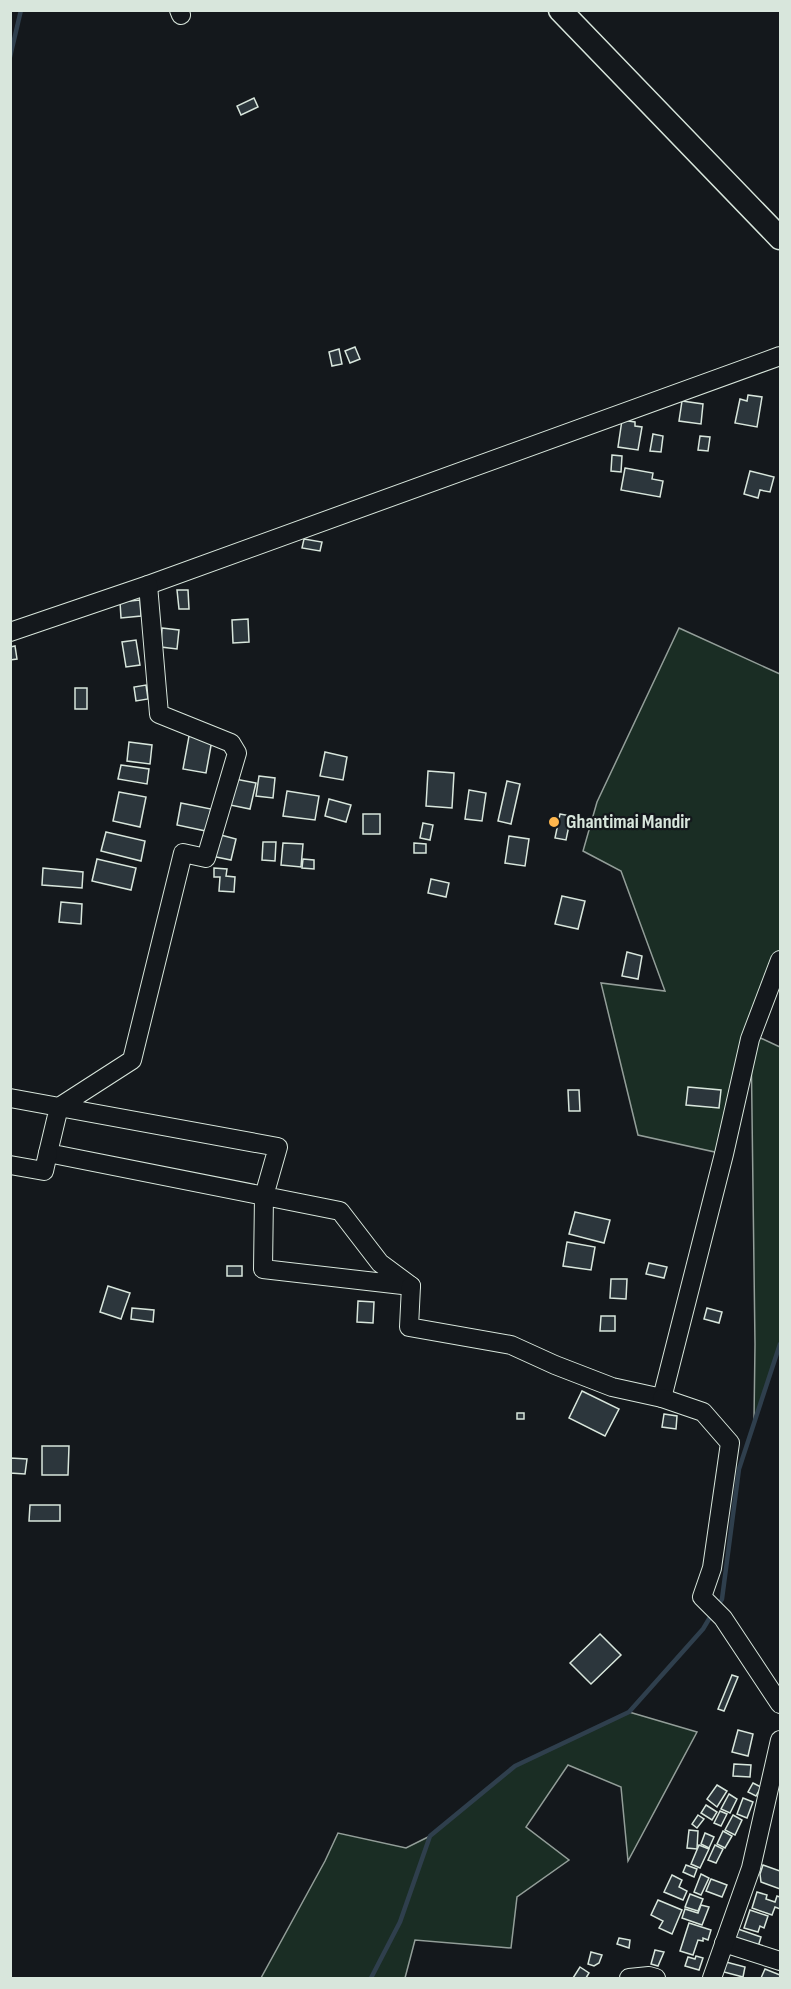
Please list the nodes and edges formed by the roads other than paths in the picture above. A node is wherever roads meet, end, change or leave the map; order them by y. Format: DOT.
graph roads {
  1 [pos="560,10"];
  2 [pos="780,238"];
  3 [pos="780,356"];
  4 [pos="148,585"];
  5 [pos="10,632"];
  6 [pos="780,960"];
  7 [pos="10,1098"];
  8 [pos="59,1107"];
  9 [pos="48,1153"];
  10 [pos="10,1165"];
  11 [pos="264,1196"];
  12 [pos="411,1286"];
  13 [pos="662,1398"];
  14 [pos="780,1704"];
  15 [pos="780,1740"];
  16 [pos="724,1943"];
  17 [pos="780,1961"];
  18 [pos="629,1978"];
  19 [pos="656,1978"];
  20 [pos="712,1978"];
  1 -- 2 [label="main road"];
  3 -- 4 [label="street"];
  4 -- 5 [label="street"];
  4 -- 8 [label="street"];
  6 -- 13 [label="street"];
  7 -- 8 [label="street"];
  8 -- 9 [label="street"];
  8 -- 11 [label="street"];
  9 -- 10 [label="street"];
  9 -- 11 [label="street"];
  11 -- 12 [label="street"];
  11 -- 12 [label="street"];
  12 -- 13 [label="street"];
  13 -- 14 [label="street"];
  15 -- 16 [label="street"];
  16 -- 17 [label="street"];
  16 -- 20 [label="street"];
  18 -- 19 [label="street"];
}
